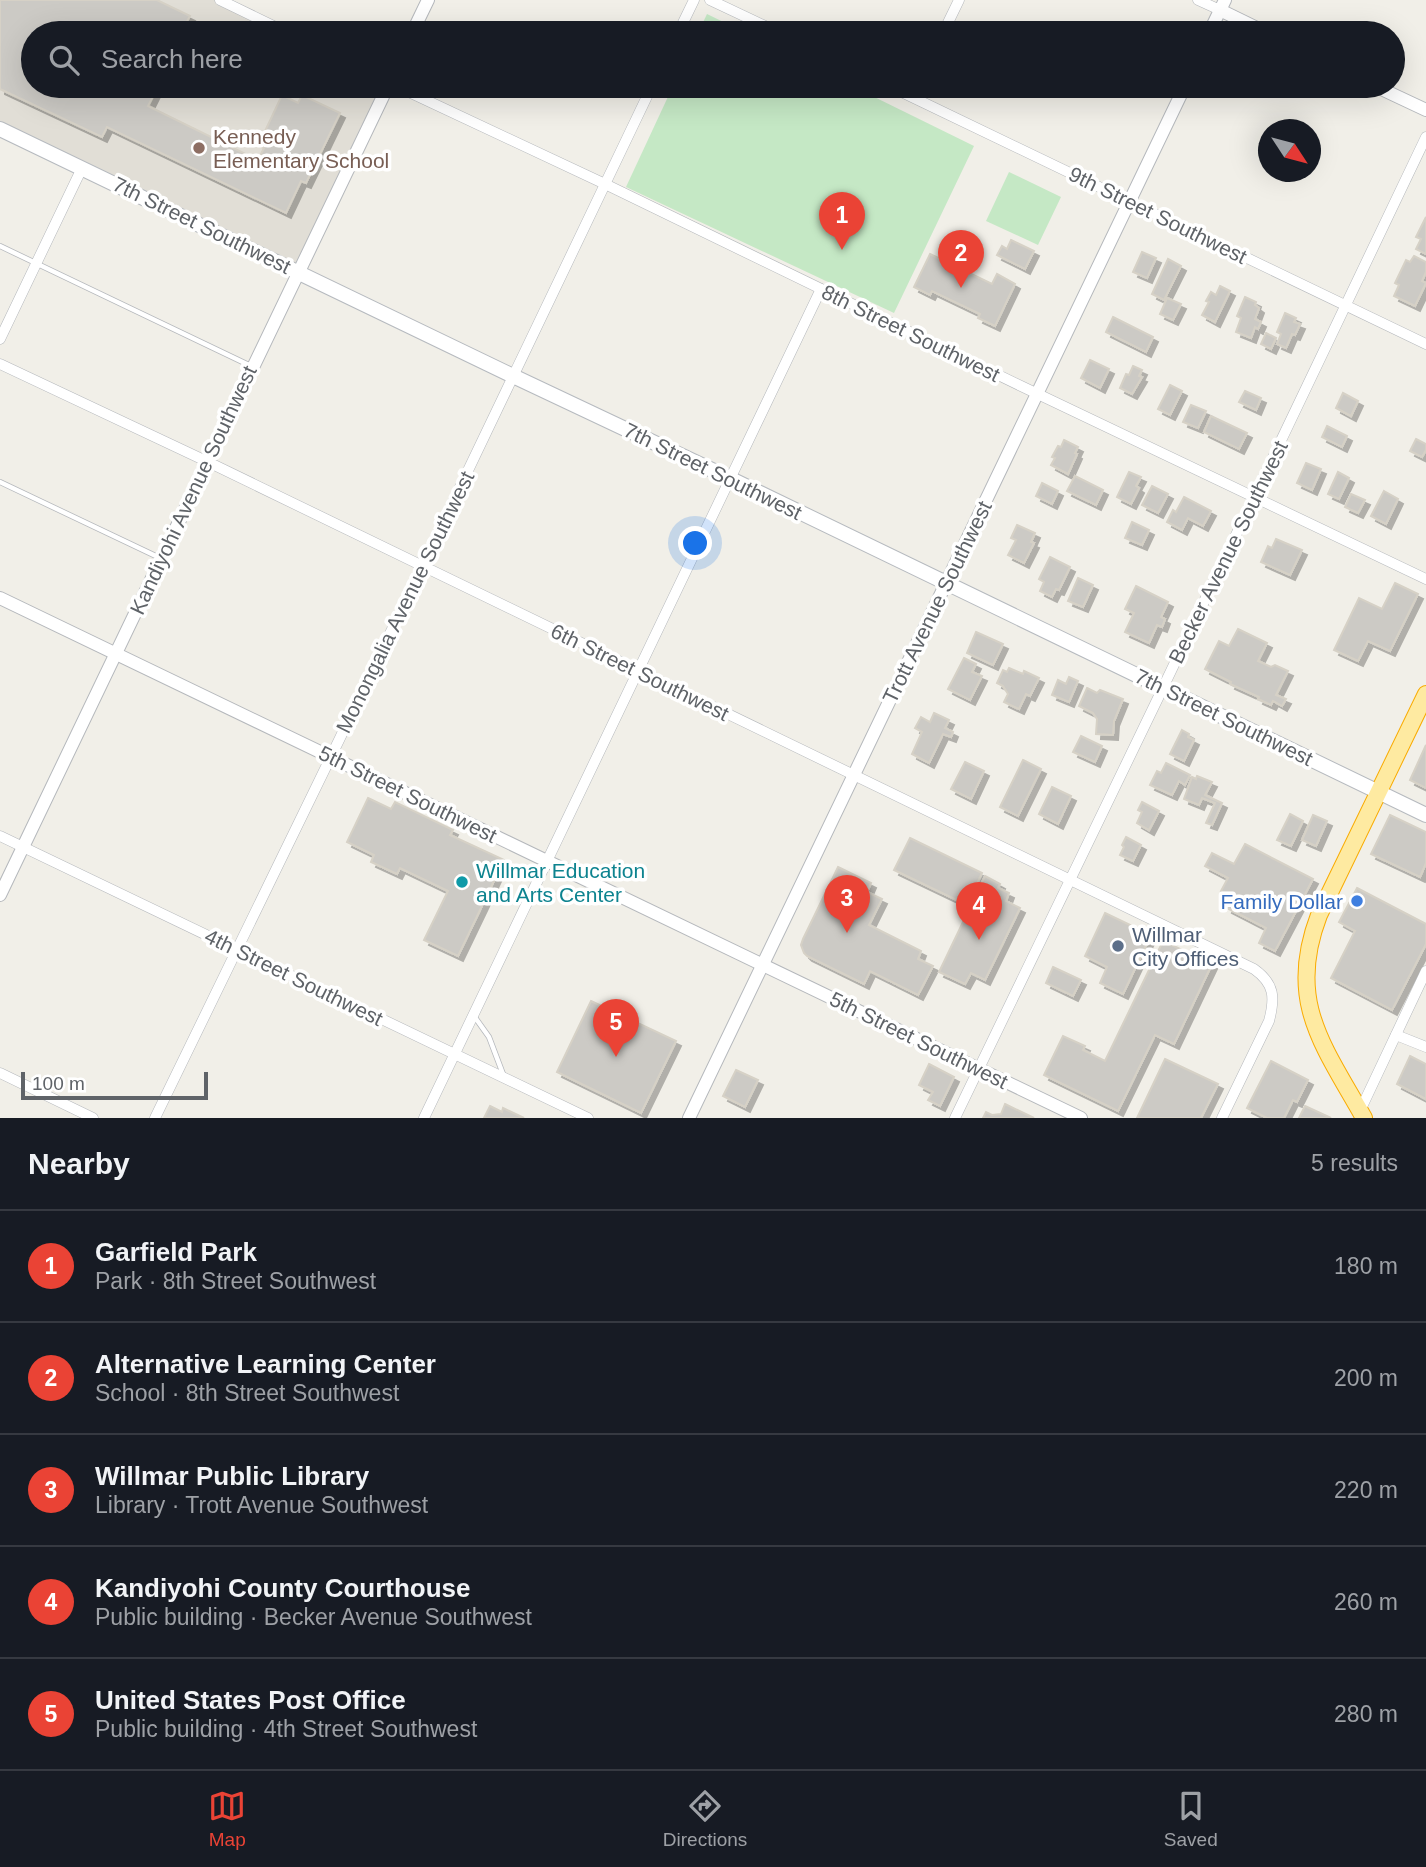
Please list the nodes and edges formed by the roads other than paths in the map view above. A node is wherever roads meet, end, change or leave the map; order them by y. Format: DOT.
graph roads {
  1 [pos="220,0"];
  2 [pos="428,0"];
  3 [pos="694,0"];
  4 [pos="710,0"];
  5 [pos="959,0"];
  6 [pos="1198,0"];
  7 [pos="1222,5"];
  8 [pos="263,21"];
  9 [pos="418,21"];
  10 [pos="683,21"];
  11 [pos="755,21"];
  12 [pos="949,21"];
  13 [pos="1215,21"];
  14 [pos="1248,21"];
  15 [pos="381,98"];
  16 [pos="422,98"];
  17 [pos="646,98"];
  18 [pos="915,98"];
  19 [pos="1179,98"];
  20 [pos="1401,98"];
  21 [pos="1426,110"];
  22 [pos="0,129"];
  23 [pos="1426,138"];
  24 [pos="82,167"];
  25 [pos="605,184"];
  26 [pos="1130,202"];
  27 [pos="0,246"];
  28 [pos="36,263"];
  29 [pos="298,271"];
  30 [pos="821,289"];
  31 [pos="1346,305"];
  32 [pos="0,339"];
  33 [pos="1426,344"];
  34 [pos="0,365"];
  35 [pos="252,366"];
  36 [pos="513,376"];
  37 [pos="1037,394"];
  38 [pos="206,461"];
  39 [pos="729,478"];
  40 [pos="0,482"];
  41 [pos="1254,496"];
  42 [pos="160,558"];
  43 [pos="422,566"];
  44 [pos="1426,579"];
  45 [pos="945,583"];
  46 [pos="0,598"];
  47 [pos="116,654"];
  48 [pos="638,671"];
  49 [pos="1163,687"];
  50 [pos="1426,694"];
  51 [pos="331,757"];
  52 [pos="854,774"];
  53 [pos="1378,792"];
  54 [pos="1426,815"];
  55 [pos="0,836"];
  56 [pos="23,847"];
  57 [pos="547,861"];
  58 [pos="1071,879"];
  59 [pos="0,895"];
  60 [pos="238,950"];
  61 [pos="763,965"];
  62 [pos="1426,971"];
  63 [pos="473,1016"];
  64 [pos="1396,1035"];
  65 [pos="1426,1047"];
  66 [pos="455,1054"];
  67 [pos="979,1068"];
  68 [pos="0,1073"];
  69 [pos="504,1078"];
  70 [pos="1360,1116"];
  71 [pos="93,1118"];
  72 [pos="155,1118"];
  73 [pos="424,1118"];
  74 [pos="588,1118"];
  75 [pos="690,1118"];
  76 [pos="955,1118"];
  77 [pos="1082,1118"];
  78 [pos="1222,1118"];
  1 -- 8 [label="street"];
  2 -- 9 [label="street"];
  3 -- 10 [label="street"];
  4 -- 11 [label="street"];
  5 -- 12 [label="street"];
  6 -- 7 [label="street"];
  7 -- 13 [label="street"];
  7 -- 14 [label="street"];
  15 -- 29 [label="street, Kandiyohi Avenue Southwest"];
  16 -- 25 [label="street, 8th Street Southwest"];
  17 -- 25 [label="street, Monongalia Avenue Southwest"];
  18 -- 26 [label="street, 9th Street Southwest"];
  19 -- 26 [label="street, Trott Avenue Southwest"];
  20 -- 21 [label="street"];
  22 -- 24 [label="main road, 7th Street Southwest"];
  23 -- 31 [label="street, Becker Avenue Southwest"];
  24 -- 28 [label="street"];
  24 -- 29 [label="main road, 7th Street Southwest"];
  25 -- 30 [label="street, 8th Street Southwest"];
  25 -- 36 [label="street, Monongalia Avenue Southwest"];
  26 -- 31 [label="street, 9th Street Southwest"];
  26 -- 37 [label="street, Trott Avenue Southwest"];
  27 -- 28 [label="lane"];
  28 -- 32 [label="street"];
  28 -- 35 [label="lane"];
  29 -- 35 [label="street, Kandiyohi Avenue Southwest"];
  29 -- 36 [label="main road, 7th Street Southwest"];
  30 -- 37 [label="street, 8th Street Southwest"];
  30 -- 39 [label="street"];
  31 -- 33 [label="street, 9th Street Southwest"];
  31 -- 41 [label="street, Becker Avenue Southwest"];
  34 -- 38 [label="street, 6th Street Southwest"];
  35 -- 38 [label="street, Kandiyohi Avenue Southwest"];
  36 -- 39 [label="main road, 7th Street Southwest"];
  36 -- 43 [label="street, Monongalia Avenue Southwest"];
  37 -- 41 [label="street, 8th Street Southwest"];
  37 -- 45 [label="street, Trott Avenue Southwest"];
  38 -- 42 [label="street, Kandiyohi Avenue Southwest"];
  38 -- 43 [label="street, 6th Street Southwest"];
  39 -- 45 [label="main road, 7th Street Southwest"];
  39 -- 48 [label="street"];
  40 -- 42 [label="lane"];
  41 -- 44 [label="street, 8th Street Southwest"];
  41 -- 49 [label="street, Becker Avenue Southwest"];
  42 -- 47 [label="street, Kandiyohi Avenue Southwest"];
  43 -- 48 [label="street, 6th Street Southwest"];
  43 -- 51 [label="street, Monongalia Avenue Southwest"];
  45 -- 49 [label="main road, 7th Street Southwest"];
  45 -- 52 [label="street, Trott Avenue Southwest"];
  46 -- 47 [label="street, 5th Street Southwest"];
  47 -- 51 [label="street, 5th Street Southwest"];
  47 -- 56 [label="street, Kandiyohi Avenue Southwest"];
  48 -- 52 [label="street, 6th Street Southwest"];
  48 -- 57 [label="street"];
  49 -- 53 [label="main road, 7th Street Southwest"];
  49 -- 58 [label="street, Becker Avenue Southwest"];
  50 -- 53 [label="highway"];
  51 -- 57 [label="street, 5th Street Southwest"];
  51 -- 60 [label="street, Monongalia Avenue Southwest"];
  52 -- 58 [label="street, 6th Street Southwest"];
  52 -- 61 [label="street, Trott Avenue Southwest"];
  53 -- 54 [label="main road, 7th Street Southwest"];
  53 -- 70 [label="highway"];
  55 -- 56 [label="street, 4th Street Southwest"];
  56 -- 59 [label="street, Kandiyohi Avenue Southwest"];
  56 -- 60 [label="street, 4th Street Southwest"];
  57 -- 61 [label="street, 5th Street Southwest"];
  57 -- 63 [label="street"];
  58 -- 67 [label="street, Becker Avenue Southwest"];
  58 -- 78 [label="street, 6th Street Southwest"];
  60 -- 66 [label="street, 4th Street Southwest"];
  60 -- 72 [label="street, Monongalia Avenue Southwest"];
  61 -- 67 [label="street, 5th Street Southwest"];
  61 -- 75 [label="street, Trott Avenue Southwest"];
  62 -- 64 [label="street"];
  63 -- 66 [label="street"];
  63 -- 69 [label="lane"];
  64 -- 65 [label="street"];
  64 -- 70 [label="street"];
  66 -- 69 [label="street, 4th Street Southwest"];
  66 -- 73 [label="street"];
  67 -- 76 [label="street, Becker Avenue Southwest"];
  67 -- 77 [label="street, 5th Street Southwest"];
  68 -- 71 [label="street"];
  69 -- 74 [label="street, 4th Street Southwest"];
}
